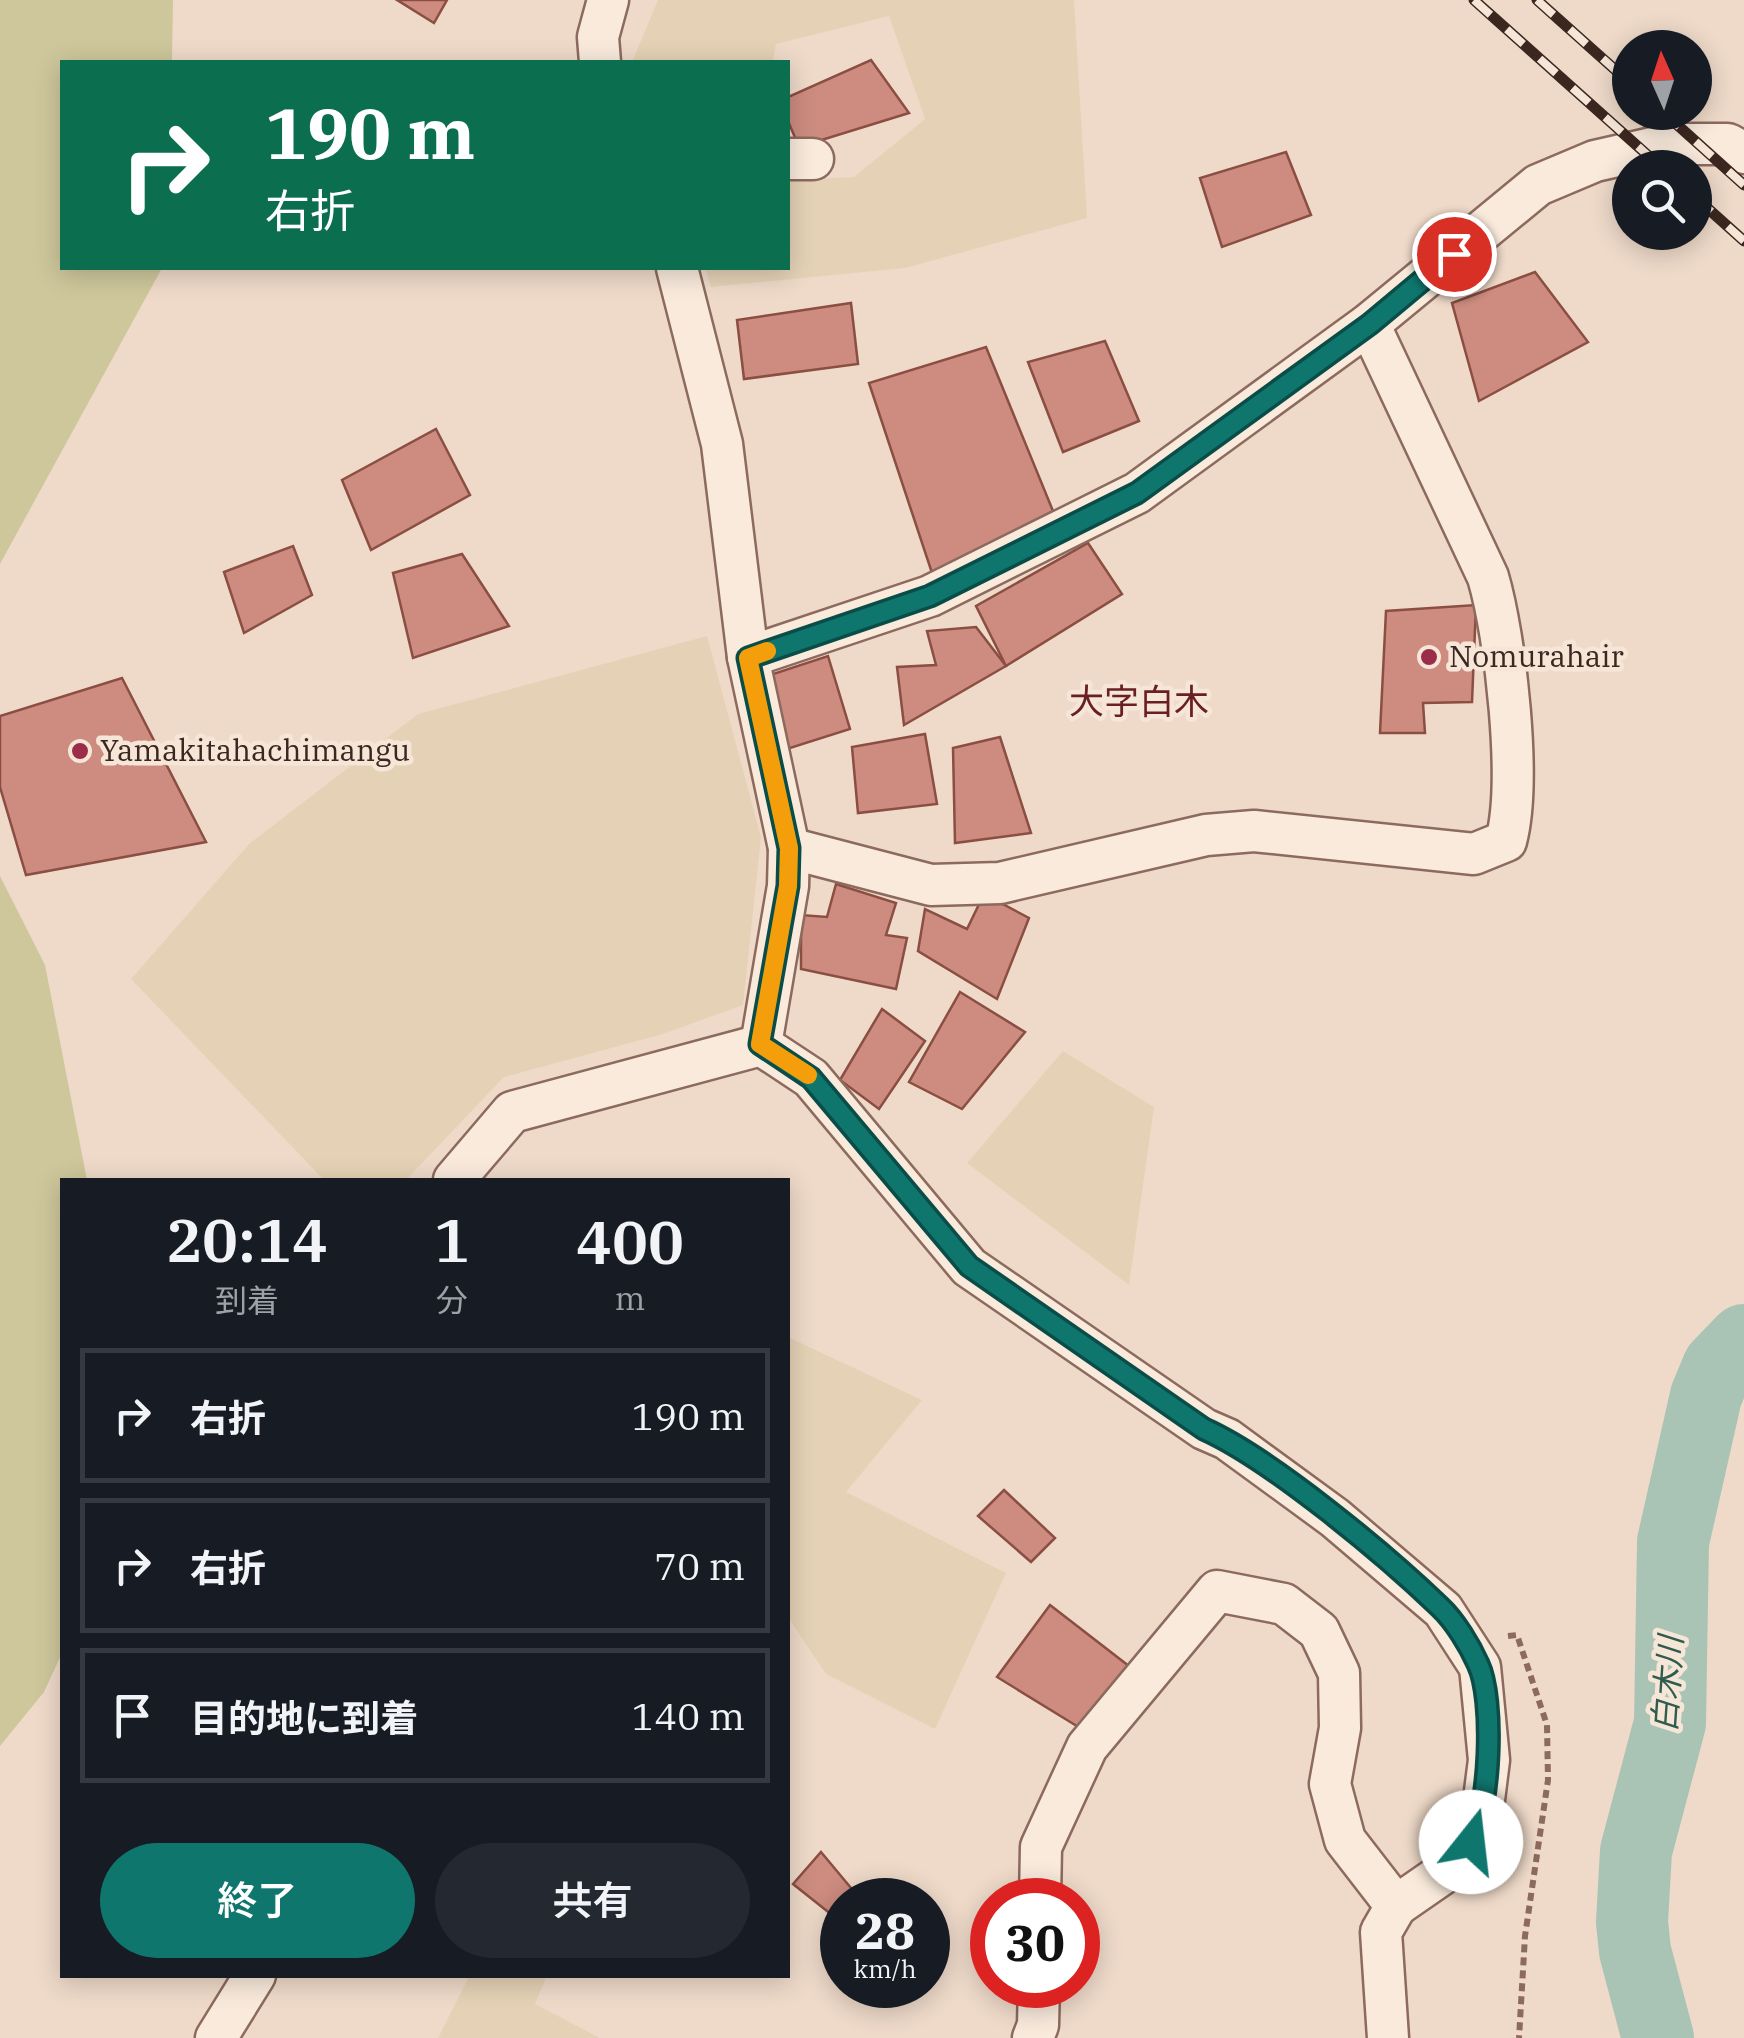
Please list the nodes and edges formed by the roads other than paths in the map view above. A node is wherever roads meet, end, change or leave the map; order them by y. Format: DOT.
graph roads {
  1 [pos="608,0"];
  2 [pos="600,60"];
  3 [pos="1744,153"];
  4 [pos="678,270"];
  5 [pos="1370,324"];
  6 [pos="748,658"];
  7 [pos="789,848"];
  8 [pos="760,1044"];
  9 [pos="456,1178"];
  10 [pos="1040,1878"];
  11 [pos="1396,1906"];
  12 [pos="253,1978"];
  13 [pos="1038,2008"];
  14 [pos="216,2038"];
  15 [pos="1034,2038"];
  16 [pos="1388,2038"];
  1 -- 2 [label="street"];
  3 -- 5 [label="street"];
  4 -- 6 [label="street"];
  5 -- 6 [label="street"];
  5 -- 7 [label="street"];
  6 -- 7 [label="street"];
  7 -- 8 [label="street"];
  8 -- 9 [label="street"];
  8 -- 11 [label="street"];
  10 -- 11 [label="street"];
  11 -- 16 [label="street"];
  12 -- 14 [label="street"];
  13 -- 15 [label="street"];
}
